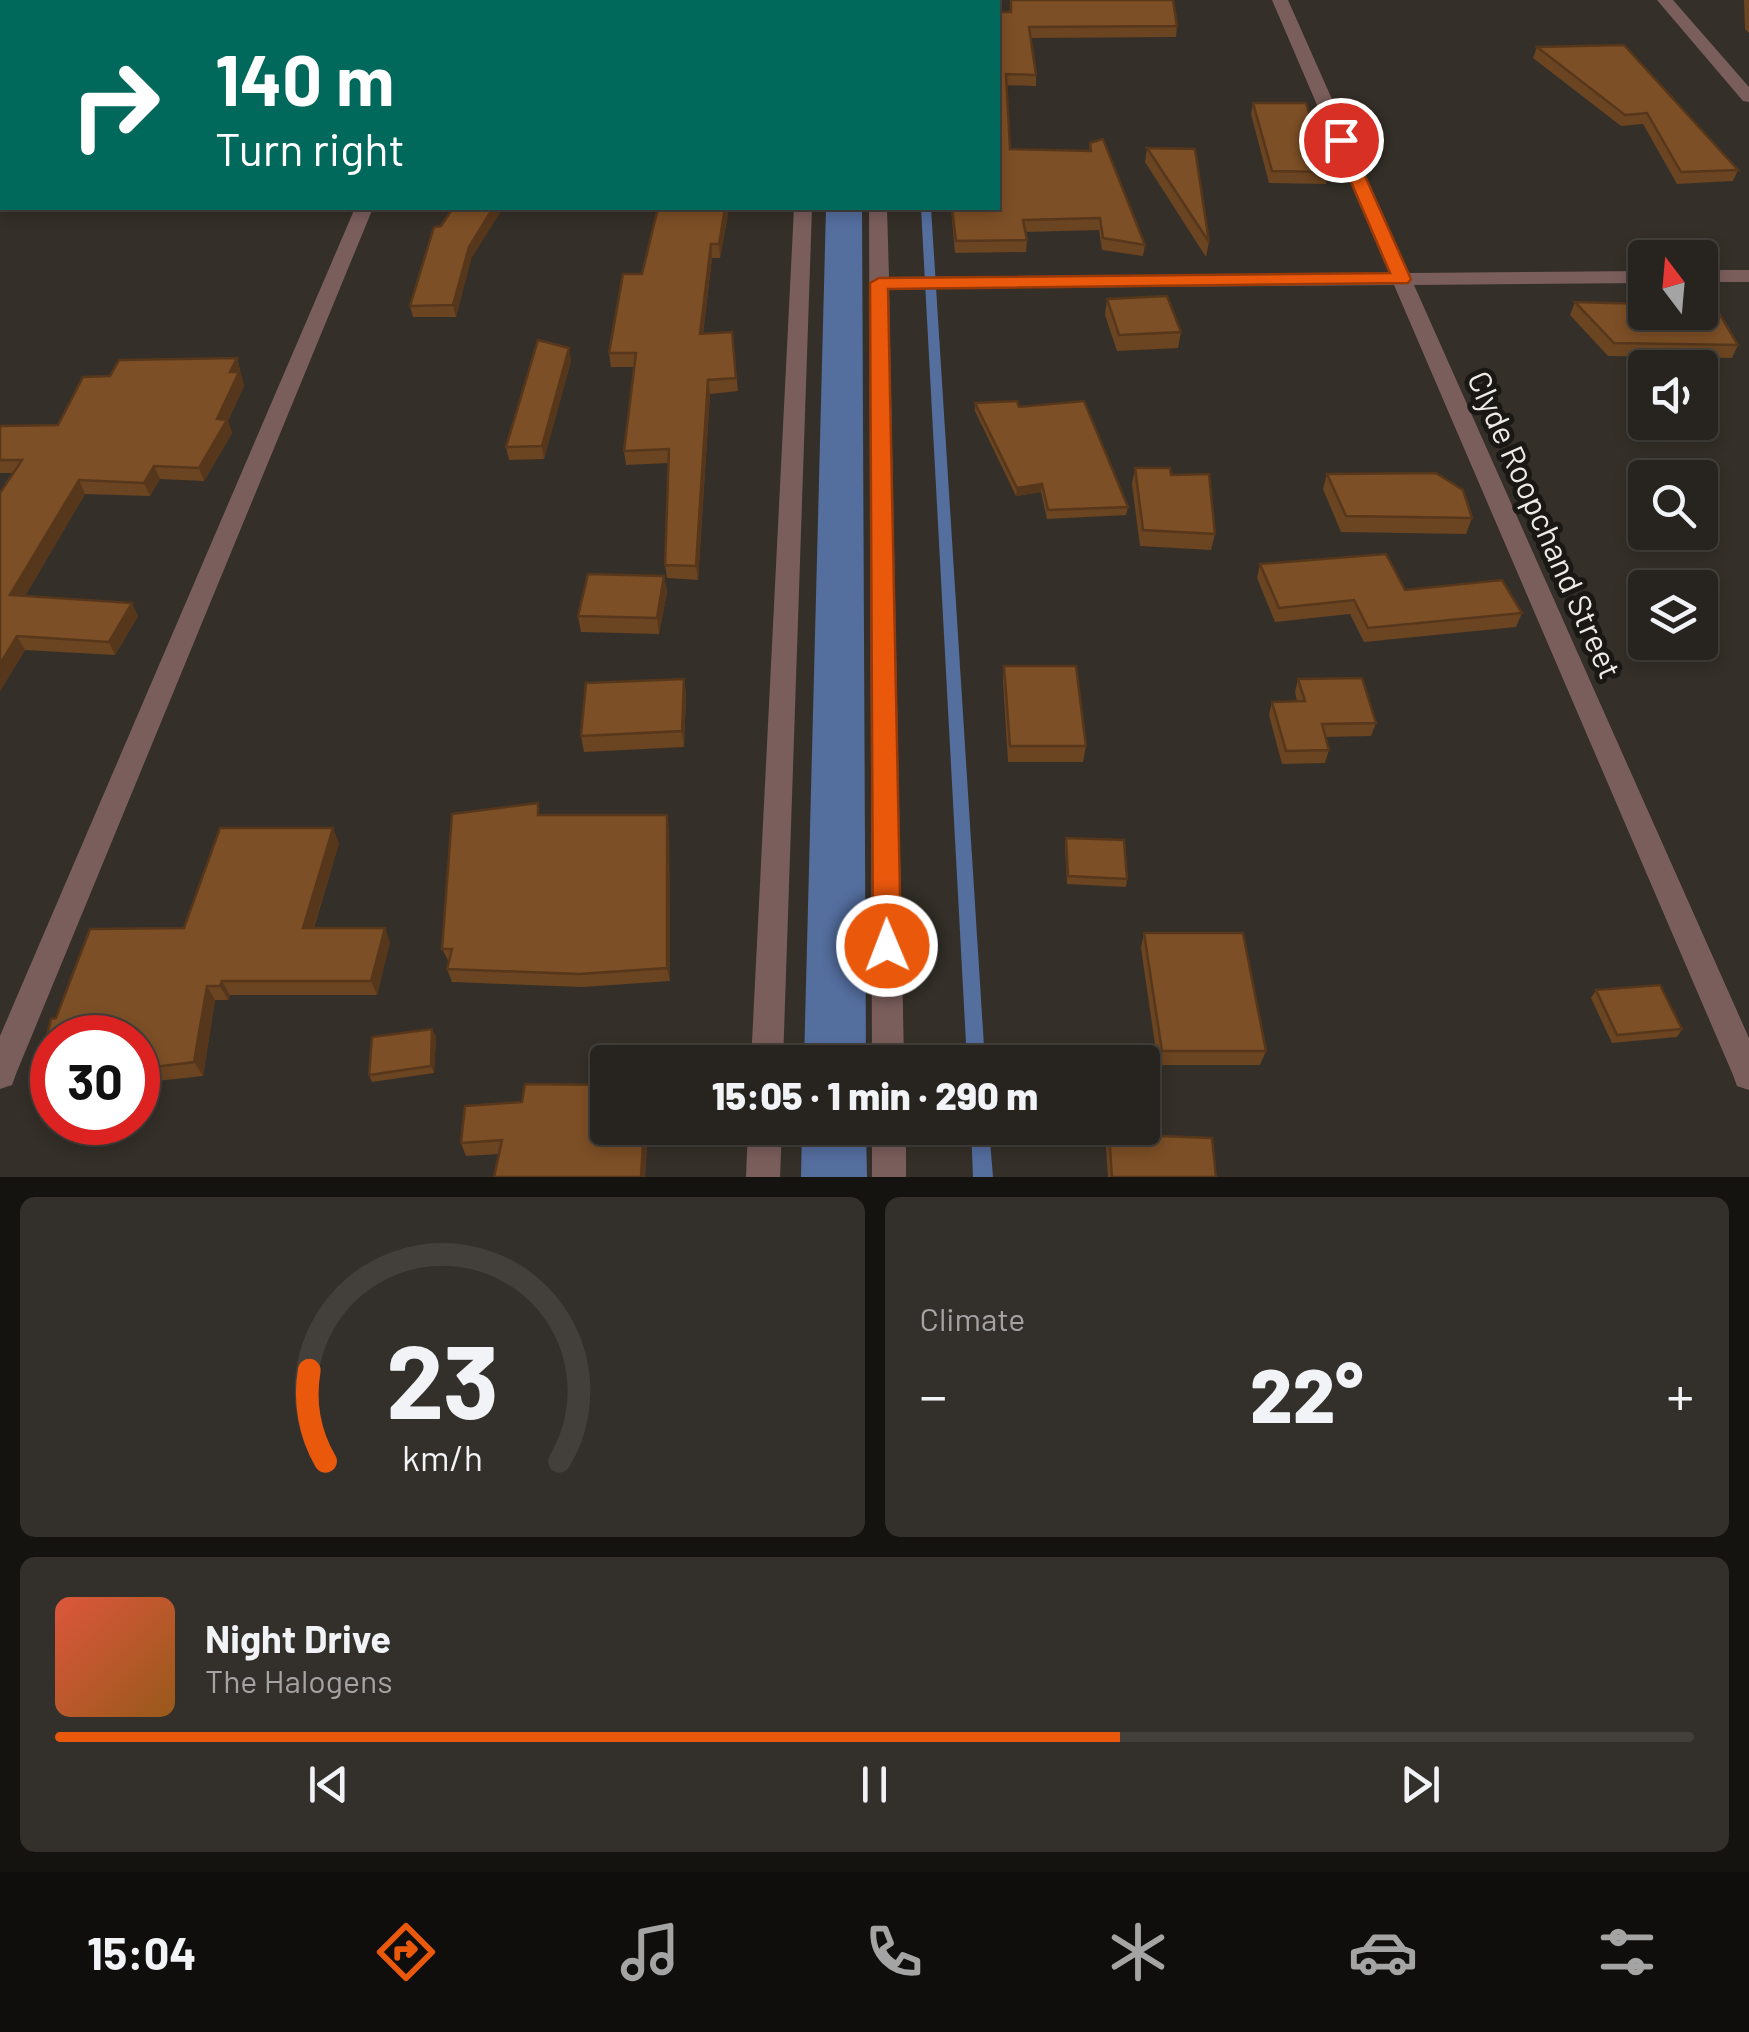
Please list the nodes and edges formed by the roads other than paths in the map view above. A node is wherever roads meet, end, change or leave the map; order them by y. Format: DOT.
graph roads {
  1 [pos="1280,0"];
  2 [pos="1665,0"];
  3 [pos="1749,98"];
  4 [pos="363,210"];
  5 [pos="803,210"];
  6 [pos="878,210"];
  7 [pos="1628,276"];
  8 [pos="1718,276"];
  9 [pos="1749,276"];
  10 [pos="1402,279"];
  11 [pos="879,283"];
  12 [pos="769,1045"];
  13 [pos="888,1045"];
  14 [pos="0,1074"];
  15 [pos="1749,1075"];
  16 [pos="764,1145"];
  17 [pos="889,1145"];
  18 [pos="763,1177"];
  19 [pos="889,1177"];
  1 -- 10 [label="street, Clyde Roopchand Street"];
  2 -- 3 [label="street"];
  4 -- 14 [label="street"];
  5 -- 12 [label="street"];
  6 -- 11 [label="street"];
  7 -- 10 [label="street"];
  8 -- 9 [label="street"];
  10 -- 11 [label="street"];
  10 -- 15 [label="street, Clyde Roopchand Street"];
  11 -- 13 [label="street"];
  16 -- 18 [label="street"];
  17 -- 19 [label="street"];
}
